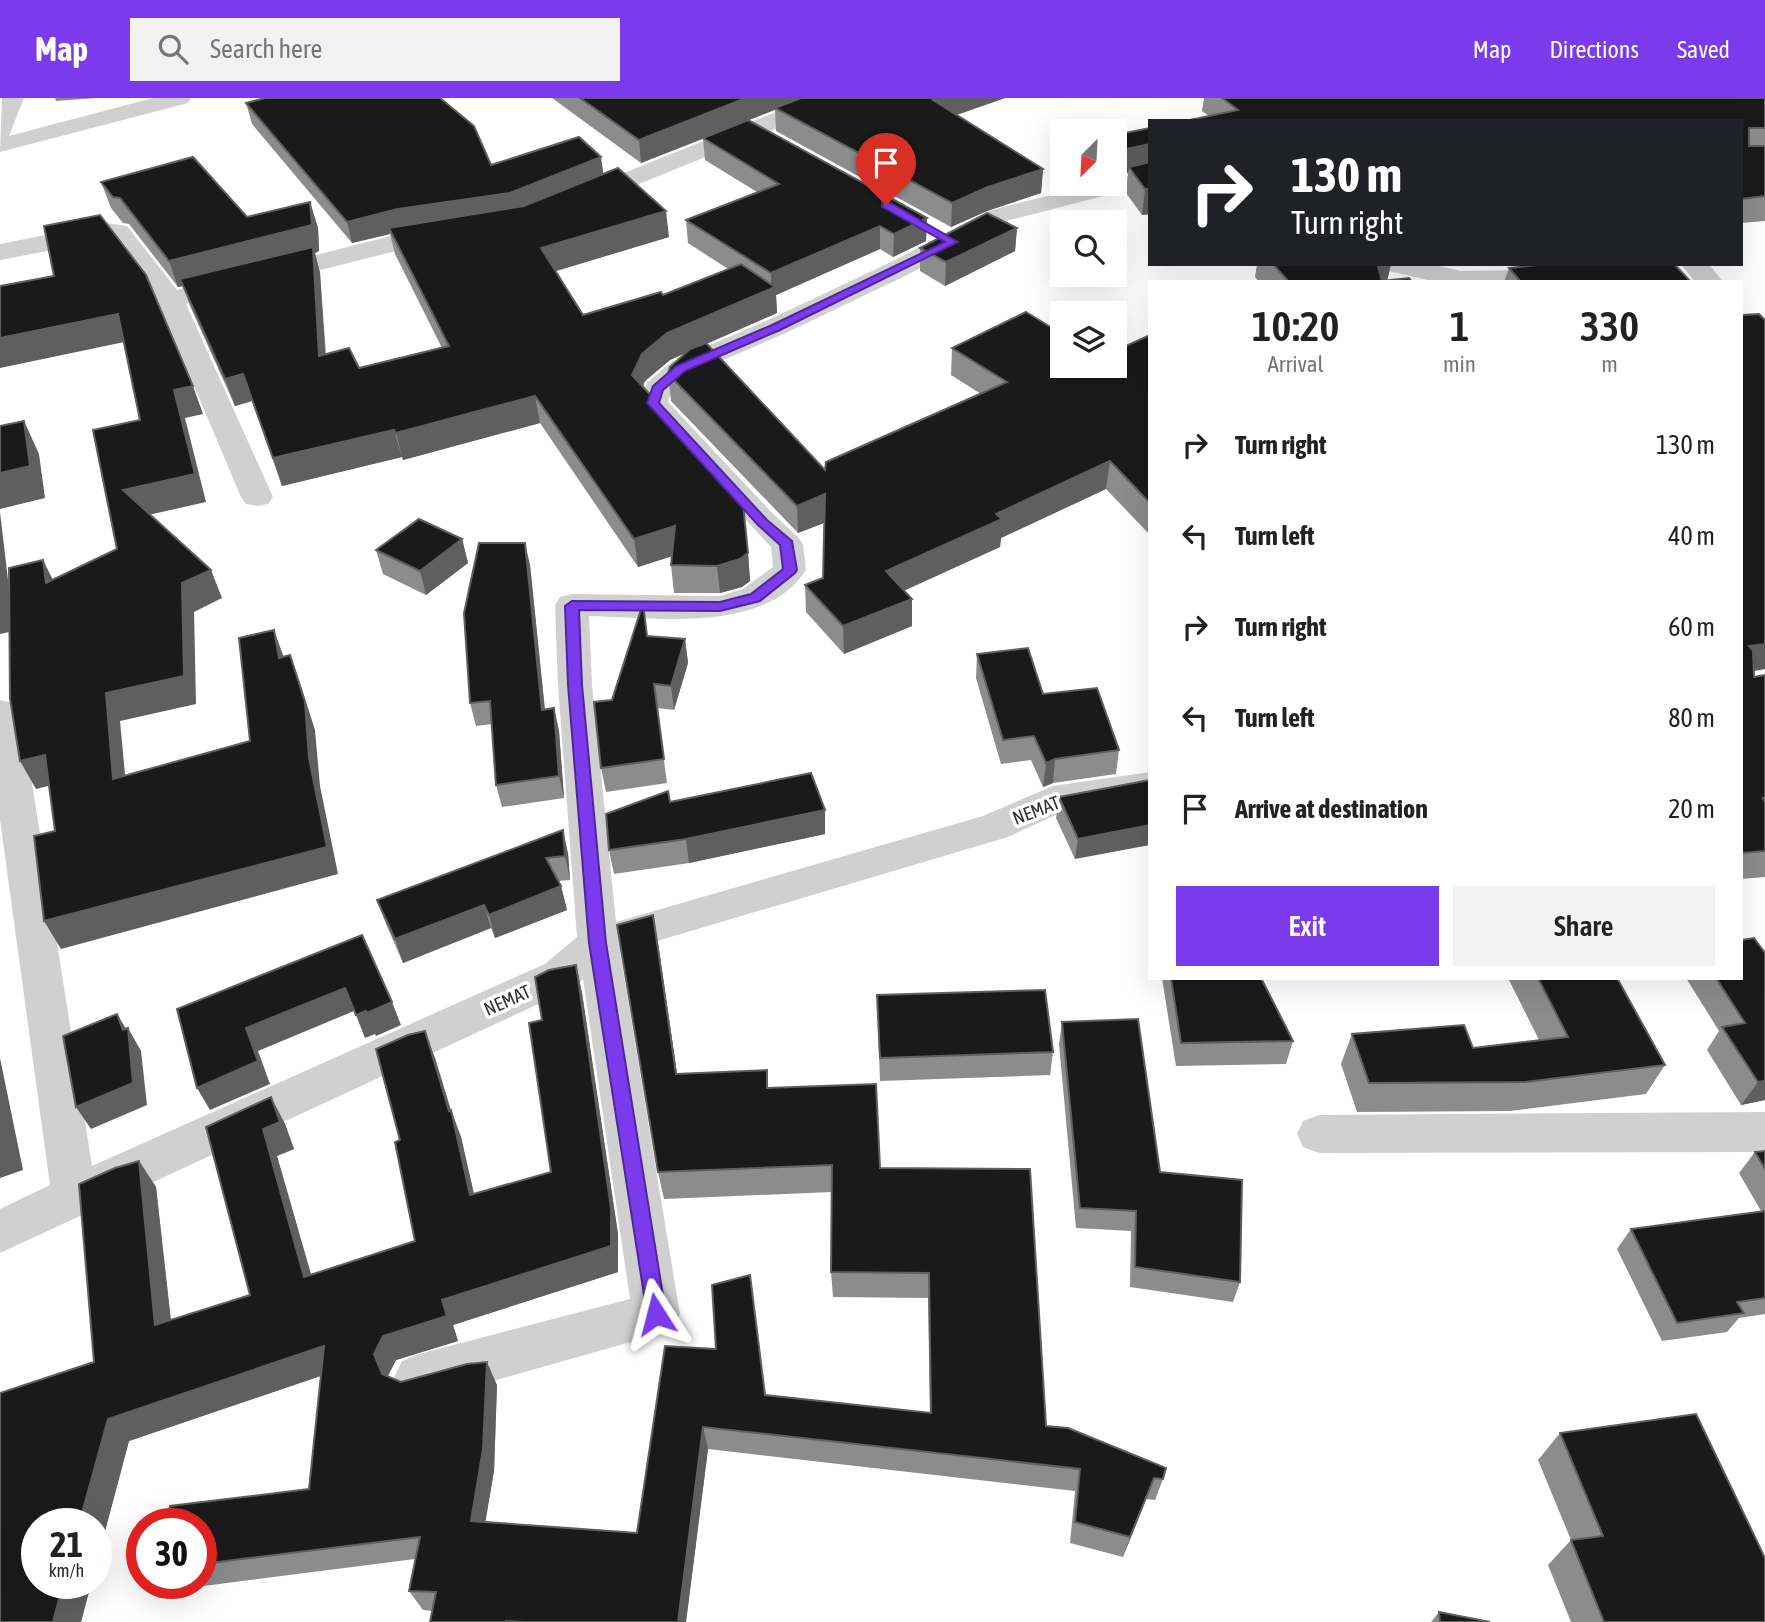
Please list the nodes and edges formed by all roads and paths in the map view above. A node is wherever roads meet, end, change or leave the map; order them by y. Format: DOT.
graph roads {
  1 [pos="13,98"];
  2 [pos="180,98"];
  3 [pos="831,98"];
  4 [pos="751,130"];
  5 [pos="0,131"];
  6 [pos="775,143"];
  7 [pos="0,145"];
  8 [pos="1148,178"];
  9 [pos="558,208"];
  10 [pos="468,232"];
  11 [pos="0,252"];
  12 [pos="1402,266"];
  13 [pos="1565,266"];
  14 [pos="1695,266"];
  15 [pos="1708,280"];
  16 [pos="171,300"];
  17 [pos="257,497"];
  18 [pos="0,712"];
  19 [pos="1148,785"];
  20 [pos="598,943"];
  21 [pos="1765,1131"];
  22 [pos="1319,1133"];
  23 [pos="74,1195"];
  24 [pos="0,1232"];
  25 [pos="414,1379"];
  1 -- 5 [label="street"];
  2 -- 7 [label="street"];
  3 -- 4 [label="street"];
  4 -- 6 [label="street"];
  4 -- 9 [label="street"];
  8 -- 20 [label="street"];
  10 -- 16 [label="street"];
  11 -- 16 [label="street"];
  12 -- 13 [label="street"];
  14 -- 15 [label="street"];
  16 -- 17 [label="street"];
  18 -- 23 [label="street"];
  19 -- 20 [label="street, NEMAT"];
  20 -- 23 [label="street, NEMAT"];
  20 -- 25 [label="street"];
  21 -- 22 [label="street"];
  23 -- 24 [label="street, NEMAT"];
}
